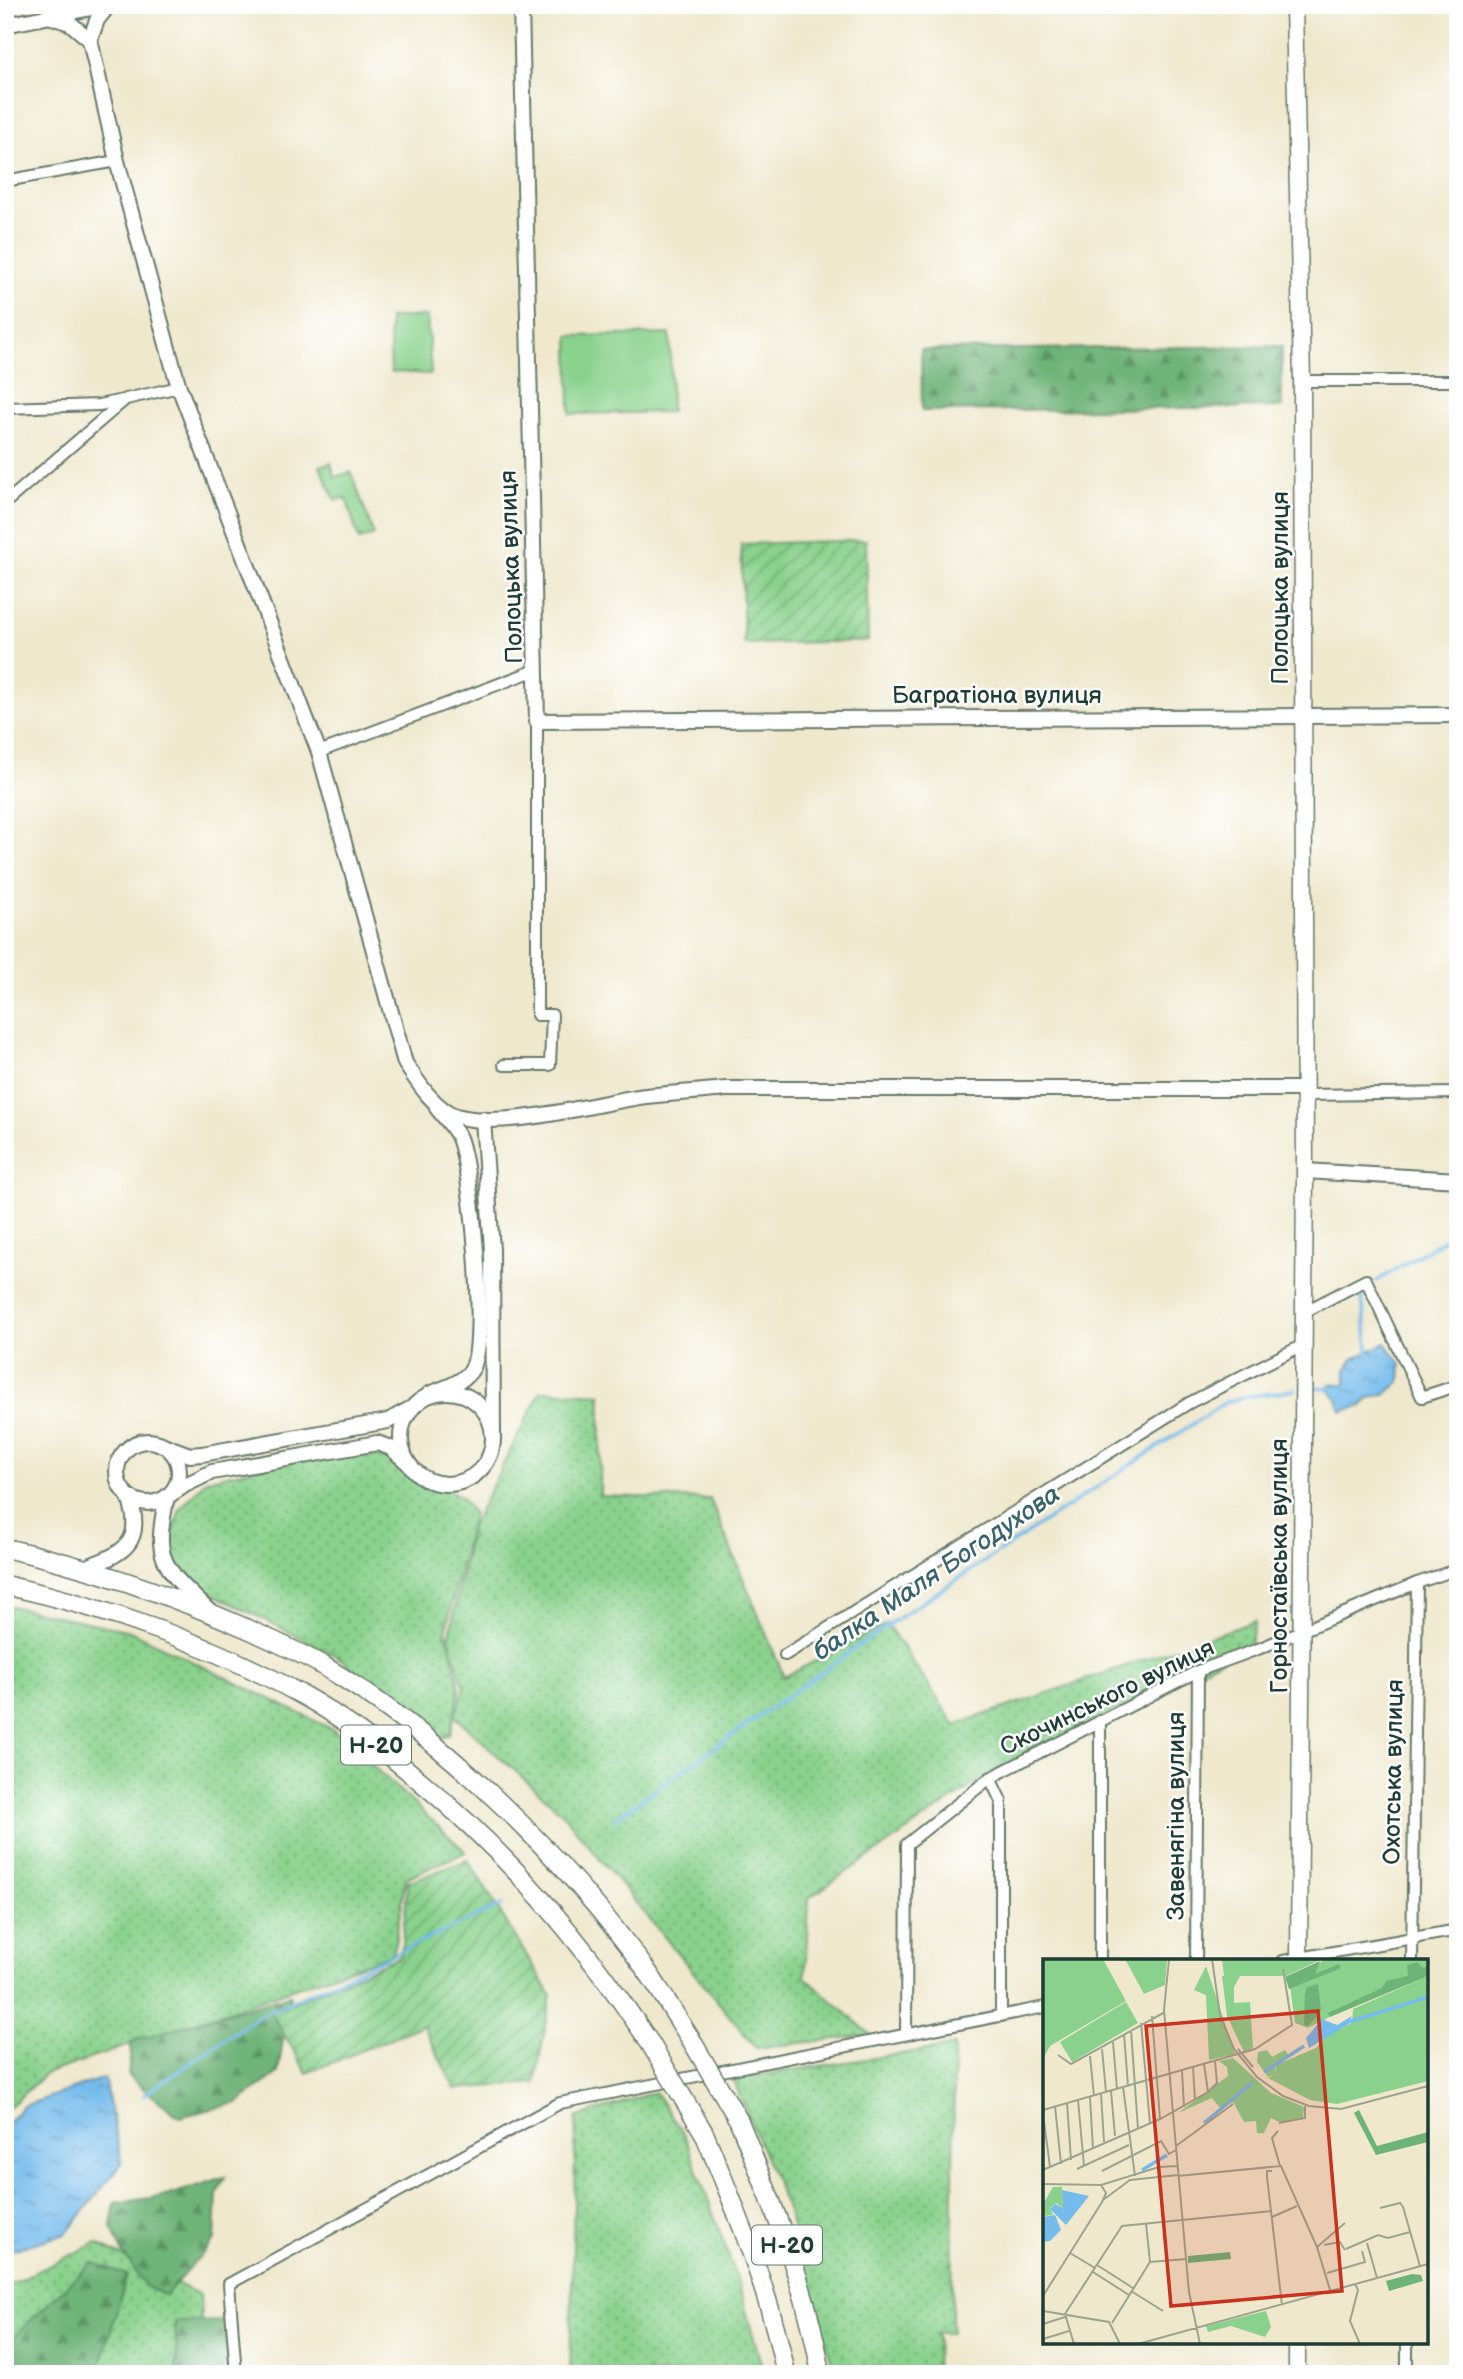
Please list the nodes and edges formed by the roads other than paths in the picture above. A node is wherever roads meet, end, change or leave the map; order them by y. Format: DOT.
graph roads {
  1 [pos="108,5"];
  2 [pos="521,5"];
  3 [pos="1294,5"];
  4 [pos="51,16"];
  5 [pos="5,25"];
  6 [pos="90,40"];
  7 [pos="117,161"];
  8 [pos="5,181"];
  9 [pos="1302,381"];
  10 [pos="1458,381"];
  11 [pos="179,387"];
  12 [pos="126,399"];
  13 [pos="5,408"];
  14 [pos="5,503"];
  15 [pos="537,670"];
  16 [pos="1458,715"];
  17 [pos="1303,716"];
  18 [pos="537,721"];
  19 [pos="319,752"];
  20 [pos="504,1065"];
  21 [pos="1304,1092"];
  22 [pos="1458,1093"];
  23 [pos="428,1096"];
  24 [pos="483,1119"];
  25 [pos="1305,1171"];
  26 [pos="1458,1180"];
  27 [pos="1304,1312"];
  28 [pos="1303,1345"];
  29 [pos="1458,1385"];
  30 [pos="429,1394"];
  31 [pos="411,1408"];
  32 [pos="493,1438"];
  33 [pos="160,1444"];
  34 [pos="408,1463"];
  35 [pos="129,1497"];
  36 [pos="167,1497"];
  37 [pos="5,1548"];
  38 [pos="83,1568"];
  39 [pos="1458,1569"];
  40 [pos="1417,1583"];
  41 [pos="5,1586"];
  42 [pos="209,1612"];
  43 [pos="1303,1630"];
  44 [pos="785,1655"];
  45 [pos="1198,1671"];
  46 [pos="1100,1721"];
  47 [pos="990,1778"];
  48 [pos="1458,1930"];
  49 [pos="1412,1939"];
  50 [pos="1100,1959"];
  51 [pos="1196,1959"];
  52 [pos="1293,1959"];
  53 [pos="1299,1959"];
  54 [pos="1412,1959"];
  55 [pos="1043,2007"];
  56 [pos="1000,2016"];
  57 [pos="906,2034"];
  58 [pos="1297,2344"];
  59 [pos="1407,2344"];
  60 [pos="236,2374"];
  61 [pos="786,2374"];
  62 [pos="821,2374"];
  63 [pos="1297,2374"];
  64 [pos="1407,2374"];
  1 -- 4 [label="street"];
  1 -- 6 [label="street"];
  2 -- 15 [label="street, Полоцька вулиця"];
  3 -- 9 [label="main road, Полоцька вулиця"];
  4 -- 5 [label="street"];
  4 -- 6 [label="street"];
  6 -- 7 [label="street"];
  7 -- 8 [label="street"];
  7 -- 11 [label="street"];
  9 -- 10 [label="street"];
  9 -- 17 [label="main road, Полоцька вулиця"];
  11 -- 12 [label="street"];
  11 -- 19 [label="street"];
  12 -- 13 [label="street"];
  12 -- 14 [label="street"];
  15 -- 18 [label="street, Полоцька вулиця"];
  15 -- 19 [label="street"];
  16 -- 17 [label="street, Багратіона вулиця"];
  17 -- 18 [label="street, Багратіона вулиця"];
  17 -- 21 [label="main road, Полоцька вулиця"];
  18 -- 20 [label="street, Полоцька вулиця"];
  19 -- 23 [label="street"];
  21 -- 22 [label="street"];
  21 -- 24 [label="street"];
  21 -- 25 [label="main road, Полоцька вулиця"];
  23 -- 24 [label="street"];
  23 -- 30 [label="street"];
  24 -- 32 [label="street"];
  25 -- 26 [label="street"];
  25 -- 27 [label="main road, Горностаївська вулиця"];
  27 -- 28 [label="main road, Горностаївська вулиця"];
  27 -- 29 [label="street"];
  28 -- 43 [label="main road, Горностаївська вулиця"];
  28 -- 44 [label="street"];
  30 -- 31 [label="street"];
  30 -- 32 [label="street"];
  31 -- 33 [label="street"];
  31 -- 34 [label="street"];
  32 -- 34 [label="street"];
  33 -- 35 [label="street"];
  33 -- 36 [label="street"];
  34 -- 36 [label="street"];
  35 -- 36 [label="street"];
  35 -- 38 [label="street"];
  36 -- 42 [label="street"];
  37 -- 38 [label="main road, Н-20"];
  38 -- 42 [label="main road, Н-20"];
  39 -- 40 [label="street, Скочинського вулиця"];
  40 -- 43 [label="street, Скочинського вулиця"];
  40 -- 49 [label="street, Охотська вулиця"];
  41 -- 61 [label="main road, Н-20, bridge"];
  42 -- 62 [label="main road, Н-20, bridge"];
  43 -- 45 [label="street, Скочинського вулиця"];
  43 -- 52 [label="main road, Горностаївська вулиця"];
  45 -- 46 [label="street, Скочинського вулиця"];
  45 -- 51 [label="street, Завенягіна вулиця"];
  46 -- 47 [label="street, Скочинського вулиця"];
  46 -- 50 [label="street"];
  47 -- 56 [label="street"];
  47 -- 57 [label="street, Скочинського вулиця"];
  48 -- 49 [label="street"];
  49 -- 53 [label="street"];
  49 -- 54 [label="street, Охотська вулиця"];
  55 -- 56 [label="street"];
  56 -- 57 [label="street"];
  57 -- 60 [label="street"];
  58 -- 63 [label="main road"];
  59 -- 64 [label="street"];
}
